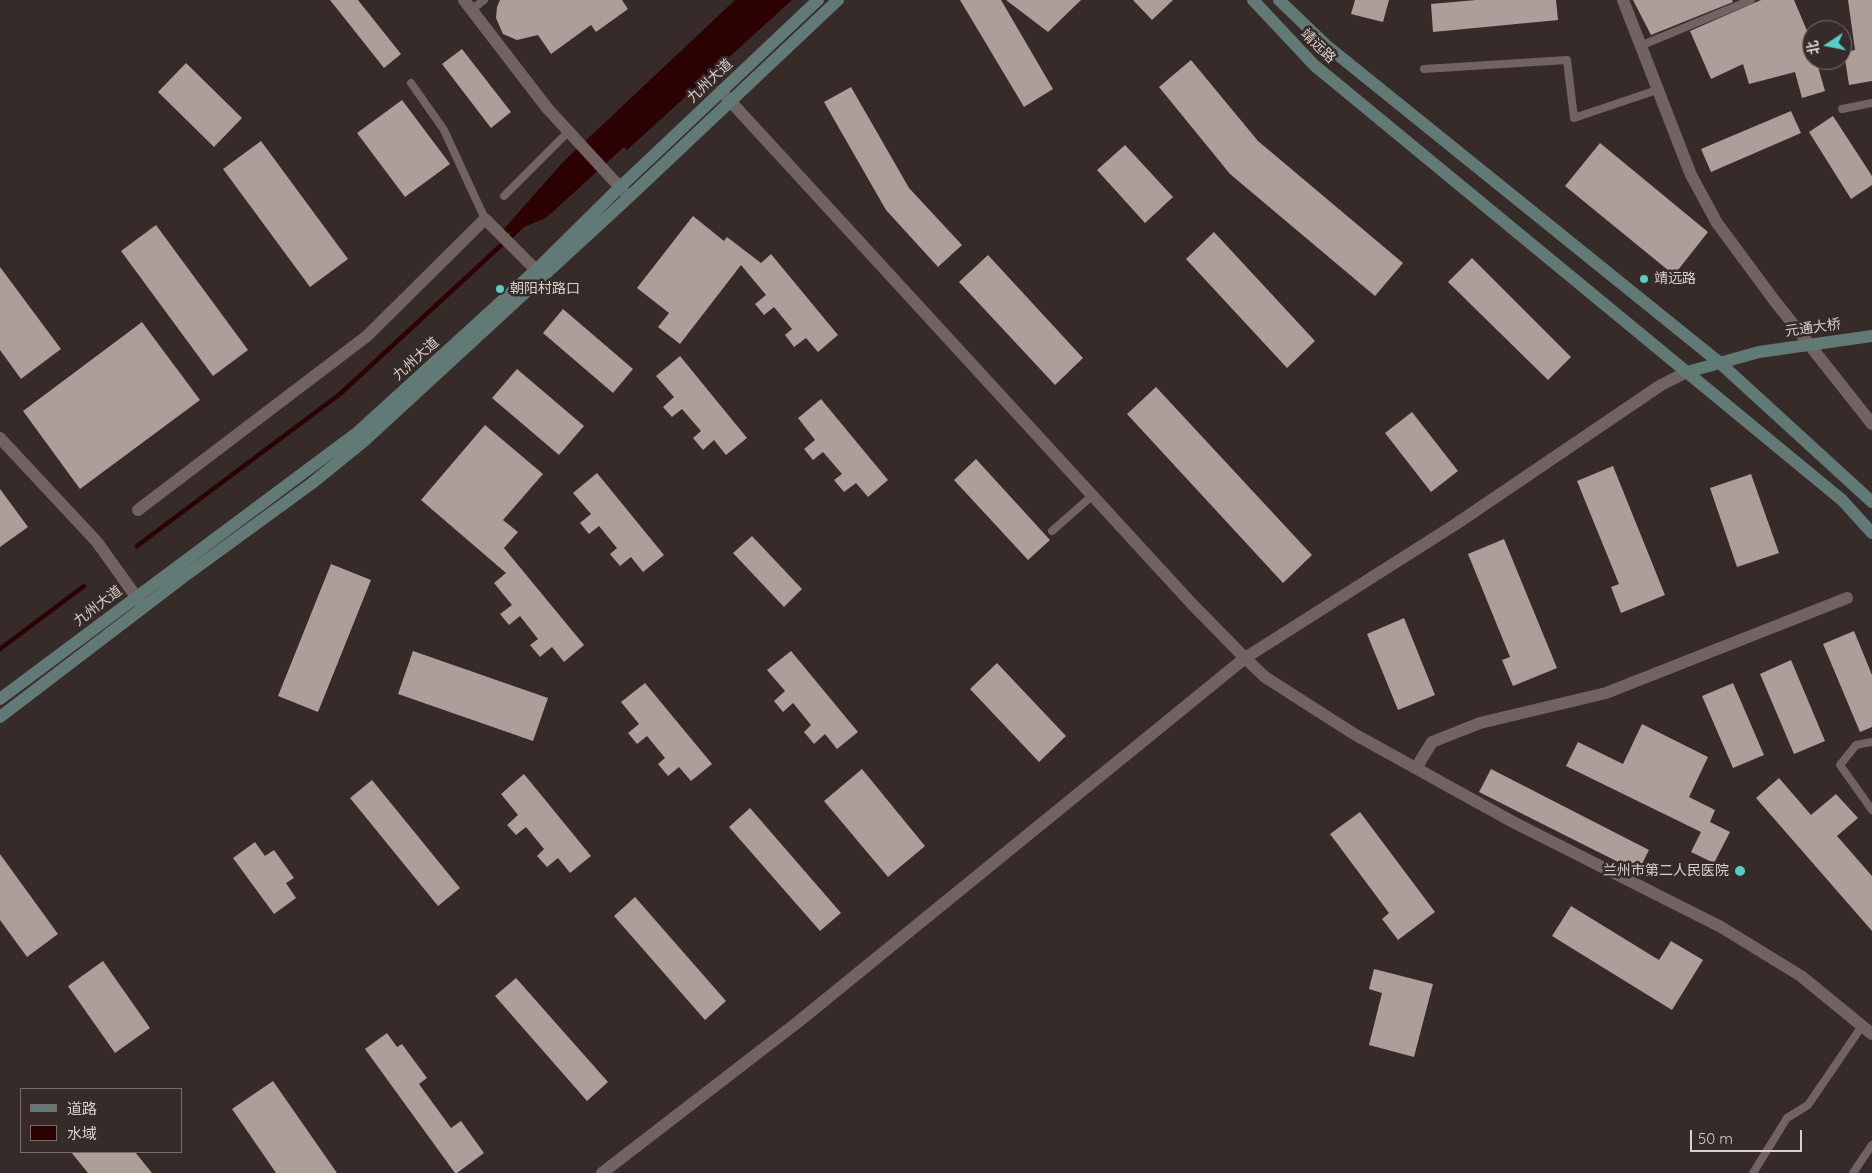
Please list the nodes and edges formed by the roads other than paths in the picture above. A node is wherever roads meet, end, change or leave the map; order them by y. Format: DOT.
graph roads {
  1 [pos="484,0"];
  2 [pos="818,0"];
  3 [pos="838,0"];
  4 [pos="1253,0"];
  5 [pos="1280,0"];
  6 [pos="1623,0"];
  7 [pos="1752,0"];
  8 [pos="468,5"];
  9 [pos="1640,46"];
  10 [pos="1424,69"];
  11 [pos="411,83"];
  12 [pos="1658,90"];
  13 [pos="721,91"];
  14 [pos="730,101"];
  15 [pos="1872,103"];
  16 [pos="1842,109"];
  17 [pos="568,132"];
  18 [pos="619,188"];
  19 [pos="504,196"];
  20 [pos="629,197"];
  21 [pos="485,219"];
  22 [pos="539,274"];
  23 [pos="1872,336"];
  24 [pos="1720,363"];
  25 [pos="1687,372"];
  26 [pos="1872,424"];
  27 [pos="0,438"];
  28 [pos="1093,495"];
  29 [pos="1872,502"];
  30 [pos="138,510"];
  31 [pos="1052,531"];
  32 [pos="1872,533"];
  33 [pos="135,596"];
  34 [pos="1847,598"];
  35 [pos="143,607"];
  36 [pos="1244,658"];
  37 [pos="0,699"];
  38 [pos="0,717"];
  39 [pos="1872,742"];
  40 [pos="1416,768"];
  41 [pos="1872,810"];
  42 [pos="1867,1030"];
  43 [pos="1872,1145"];
  44 [pos="602,1173"];
  45 [pos="1754,1173"];
  46 [pos="1853,1173"];
  1 -- 8 [label="lane"];
  2 -- 13 [label="main road, 九州大道"];
  3 -- 14 [label="main road"];
  4 -- 25 [label="main road, 靖远路"];
  5 -- 24 [label="main road, 靖远路"];
  6 -- 9 [label="street"];
  7 -- 9 [label="lane"];
  8 -- 17 [label="street"];
  9 -- 12 [label="street"];
  10 -- 12 [label="lane"];
  11 -- 21 [label="lane"];
  12 -- 26 [label="street"];
  13 -- 14 [label="street"];
  13 -- 18 [label="main road, 九州大道"];
  14 -- 20 [label="main road"];
  14 -- 28 [label="street"];
  15 -- 16 [label="lane"];
  17 -- 18 [label="street"];
  17 -- 19 [label="lane"];
  18 -- 20 [label="street"];
  18 -- 22 [label="main road, 九州大道"];
  20 -- 22 [label="main road"];
  21 -- 22 [label="street"];
  21 -- 30 [label="street"];
  22 -- 33 [label="main road, 九州大道"];
  22 -- 35 [label="main road"];
  23 -- 24 [label="main road, 元通大桥"];
  24 -- 25 [label="main road, 元通大桥"];
  24 -- 29 [label="main road, 靖远路"];
  25 -- 32 [label="main road, 靖远路"];
  25 -- 36 [label="street"];
  27 -- 33 [label="street"];
  28 -- 31 [label="lane"];
  28 -- 36 [label="street"];
  33 -- 35 [label="street"];
  33 -- 37 [label="main road, 九州大道"];
  34 -- 40 [label="street"];
  35 -- 38 [label="main road"];
  36 -- 40 [label="street"];
  36 -- 44 [label="street"];
  39 -- 41 [label="lane"];
  40 -- 42 [label="street"];
  42 -- 45 [label="lane"];
  43 -- 46 [label="lane"];
}
